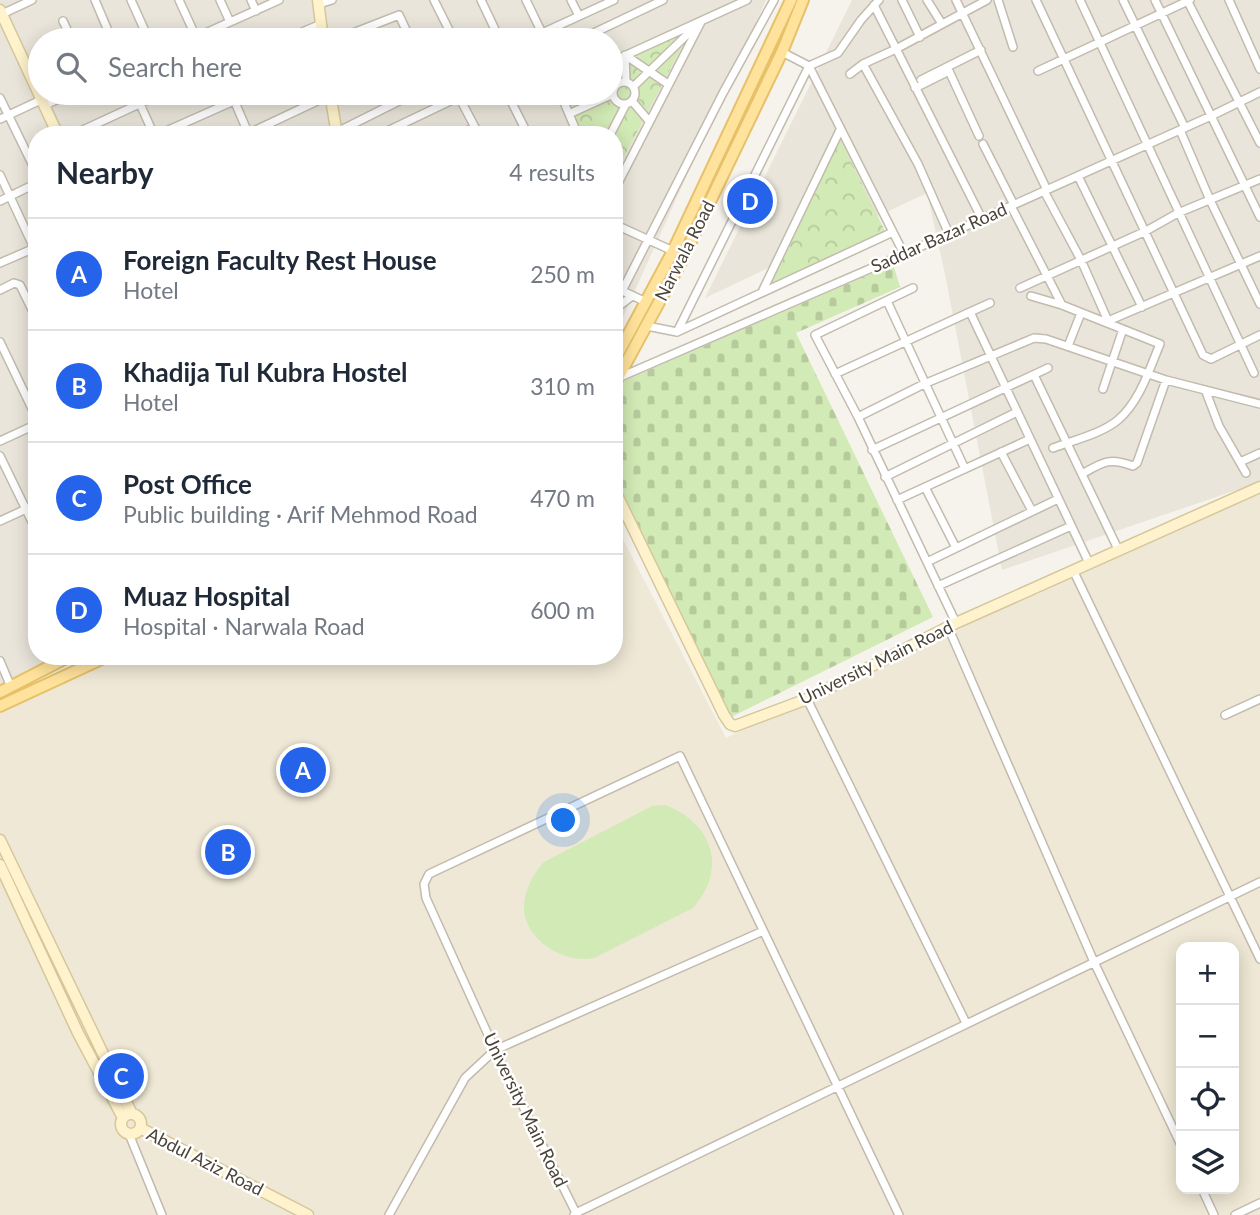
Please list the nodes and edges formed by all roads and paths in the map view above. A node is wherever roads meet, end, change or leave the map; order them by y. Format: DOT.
graph roads {
  1 [pos="32,0"];
  2 [pos="95,0"];
  3 [pos="131,0"];
  4 [pos="179,0"];
  5 [pos="220,0"];
  6 [pos="251,0"];
  7 [pos="279,0"];
  8 [pos="332,0"];
  9 [pos="434,0"];
  10 [pos="481,0"];
  11 [pos="526,0"];
  12 [pos="571,0"];
  13 [pos="614,0"];
  14 [pos="663,0"];
  15 [pos="747,0"];
  16 [pos="774,0"];
  17 [pos="902,0"];
  18 [pos="927,0"];
  19 [pos="956,0"];
  20 [pos="987,0"];
  21 [pos="998,0"];
  22 [pos="1036,0"];
  23 [pos="1080,0"];
  24 [pos="1123,0"];
  25 [pos="1155,0"];
  26 [pos="1188,0"];
  27 [pos="1229,0"];
  28 [pos="319,2"];
  29 [pos="797,2"];
  30 [pos="877,2"];
  31 [pos="256,11"];
  32 [pos="1,12"];
  33 [pos="962,12"];
  34 [pos="1162,13"];
  35 [pos="579,16"];
  36 [pos="63,21"];
  37 [pos="230,22"];
  38 [pos="701,22"];
  39 [pos="321,24"];
  40 [pos="942,24"];
  41 [pos="1135,25"];
  42 [pos="66,28"];
  43 [pos="107,28"];
  44 [pos="144,28"];
  45 [pos="189,28"];
  46 [pos="221,28"];
  47 [pos="312,28"];
  48 [pos="322,28"];
  49 [pos="366,28"];
  50 [pos="405,28"];
  51 [pos="448,28"];
  52 [pos="494,28"];
  53 [pos="540,28"];
  54 [pos="553,28"];
  55 [pos="604,28"];
  56 [pos="10,30"];
  57 [pos="0,36"];
  58 [pos="920,37"];
  59 [pos="1100,42"];
  60 [pos="1013,47"];
  61 [pos="896,49"];
  62 [pos="981,50"];
  63 [pos="782,52"];
  64 [pos="625,55"];
  65 [pos="1063,59"];
  66 [pos="863,64"];
  67 [pos="809,66"];
  68 [pos="28,68"];
  69 [pos="1260,69"];
  70 [pos="648,71"];
  71 [pos="1038,71"];
  72 [pos="850,74"];
  73 [pos="920,80"];
  74 [pos="626,81"];
  75 [pos="623,82"];
  76 [pos="668,84"];
  77 [pos="634,86"];
  78 [pos="915,88"];
  79 [pos="1260,92"];
  80 [pos="0,98"];
  81 [pos="1240,101"];
  82 [pos="629,102"];
  83 [pos="36,105"];
  84 [pos="45,105"];
  85 [pos="136,105"];
  86 [pos="141,105"];
  87 [pos="217,105"];
  88 [pos="236,105"];
  89 [pos="307,105"];
  90 [pos="331,105"];
  91 [pos="392,105"];
  92 [pos="442,105"];
  93 [pos="467,105"];
  94 [pos="513,105"];
  95 [pos="565,105"];
  96 [pos="588,105"];
  97 [pos="623,105"];
  98 [pos="569,114"];
  99 [pos="9,115"];
  100 [pos="1211,116"];
  101 [pos="0,119"];
  102 [pos="649,121"];
  103 [pos="54,126"];
  104 [pos="91,126"];
  105 [pos="151,126"];
  106 [pos="173,126"];
  107 [pos="244,126"];
  108 [pos="264,126"];
  109 [pos="334,126"];
  110 [pos="351,126"];
  111 [pos="398,126"];
  112 [pos="475,126"];
  113 [pos="524,126"];
  114 [pos="574,126"];
  115 [pos="615,126"];
  116 [pos="1183,129"];
  117 [pos="840,130"];
  118 [pos="979,136"];
  119 [pos="1260,143"];
  120 [pos="983,144"];
  121 [pos="1148,144"];
  122 [pos="28,155"];
  123 [pos="1111,161"];
  124 [pos="623,171"];
  125 [pos="0,175"];
  126 [pos="1078,176"];
  127 [pos="1260,179"];
  128 [pos="1245,186"];
  129 [pos="28,187"];
  130 [pos="1045,191"];
  131 [pos="10,196"];
  132 [pos="1210,200"];
  133 [pos="0,201"];
  134 [pos="1012,205"];
  135 [pos="1178,213"];
  136 [pos="1260,217"];
  137 [pos="982,219"];
  138 [pos="623,228"];
  139 [pos="626,229"];
  140 [pos="623,230"];
  141 [pos="1146,231"];
  142 [pos="893,232"];
  143 [pos="28,233"];
  144 [pos="949,234"];
  145 [pos="648,239"];
  146 [pos="1113,246"];
  147 [pos="28,250"];
  148 [pos="673,251"];
  149 [pos="904,254"];
  150 [pos="1260,256"];
  151 [pos="1081,260"];
  152 [pos="0,262"];
  153 [pos="1241,265"];
  154 [pos="1047,276"];
  155 [pos="1208,279"];
  156 [pos="623,281"];
  157 [pos="912,288"];
  158 [pos="1020,288"];
  159 [pos="0,290"];
  160 [pos="623,292"];
  161 [pos="762,292"];
  162 [pos="1174,293"];
  163 [pos="632,296"];
  164 [pos="1031,296"];
  165 [pos="28,301"];
  166 [pos="887,301"];
  167 [pos="646,302"];
  168 [pos="623,303"];
  169 [pos="990,303"];
  170 [pos="1260,304"];
  171 [pos="1062,305"];
  172 [pos="1142,307"];
  173 [pos="970,312"];
  174 [pos="1081,313"];
  175 [pos="648,326"];
  176 [pos="1123,329"];
  177 [pos="677,332"];
  178 [pos="1260,335"];
  179 [pos="905,341"];
  180 [pos="0,342"];
  181 [pos="623,344"];
  182 [pos="1240,344"];
  183 [pos="1068,346"];
  184 [pos="990,355"];
  185 [pos="8,360"];
  186 [pos="1112,362"];
  187 [pos="0,363"];
  188 [pos="623,368"];
  189 [pos="1048,368"];
  190 [pos="1254,373"];
  191 [pos="835,374"];
  192 [pos="1148,374"];
  193 [pos="1034,375"];
  194 [pos="623,377"];
  195 [pos="1166,380"];
  196 [pos="924,384"];
  197 [pos="1006,387"];
  198 [pos="1103,389"];
  199 [pos="1206,392"];
  200 [pos="28,403"];
  201 [pos="1260,404"];
  202 [pos="1017,412"];
  203 [pos="858,417"];
  204 [pos="941,417"];
  205 [pos="28,427"];
  206 [pos="1030,439"];
  207 [pos="0,441"];
  208 [pos="1067,443"];
  209 [pos="954,444"];
  210 [pos="1053,448"];
  211 [pos="872,450"];
  212 [pos="1001,452"];
  213 [pos="1260,453"];
  214 [pos="0,456"];
  215 [pos="1240,462"];
  216 [pos="965,469"];
  217 [pos="1246,473"];
  218 [pos="1082,474"];
  219 [pos="885,477"];
  220 [pos="1260,486"];
  221 [pos="925,487"];
  222 [pos="1058,499"];
  223 [pos="897,500"];
  224 [pos="623,507"];
  225 [pos="26,509"];
  226 [pos="1032,512"];
  227 [pos="28,513"];
  228 [pos="0,521"];
  229 [pos="1071,526"];
  230 [pos="956,548"];
  231 [pos="1118,549"];
  232 [pos="927,562"];
  233 [pos="1088,563"];
  234 [pos="1073,570"];
  235 [pos="938,586"];
  236 [pos="952,625"];
  237 [pos="0,661"];
  238 [pos="53,665"];
  239 [pos="89,665"];
  240 [pos="12,687"];
  241 [pos="0,692"];
  242 [pos="807,699"];
  243 [pos="1260,699"];
  244 [pos="0,706"];
  245 [pos="1225,715"];
  246 [pos="0,840"];
  247 [pos="0,865"];
  248 [pos="1260,882"];
  249 [pos="1229,896"];
  250 [pos="40,924"];
  251 [pos="30,929"];
  252 [pos="763,931"];
  253 [pos="1260,959"];
  254 [pos="1094,962"];
  255 [pos="78,1002"];
  256 [pos="66,1008"];
  257 [pos="966,1023"];
  258 [pos="495,1050"];
  259 [pos="838,1085"];
  260 [pos="127,1116"];
  261 [pos="140,1128"];
  262 [pos="129,1134"];
  263 [pos="1176,1134"];
  264 [pos="1204,1194"];
  265 [pos="1260,1203"];
  266 [pos="575,1214"];
  267 [pos="162,1215"];
  268 [pos="308,1215"];
  269 [pos="389,1215"];
  270 [pos="899,1215"];
  271 [pos="1214,1215"];
  272 [pos="1235,1215"];
  1 -- 32 [label="street"];
  2 -- 43 [label="street"];
  3 -- 44 [label="street"];
  4 -- 45 [label="street"];
  5 -- 37 [label="street"];
  6 -- 31 [label="street"];
  7 -- 31 [label="street"];
  8 -- 28 [label="street"];
  9 -- 51 [label="street"];
  10 -- 52 [label="street"];
  11 -- 53 [label="street"];
  12 -- 35 [label="street"];
  13 -- 35 [label="street"];
  14 -- 55 [label="street"];
  15 -- 38 [label="street"];
  16 -- 145 [label="street"];
  17 -- 58 [label="street"];
  18 -- 40 [label="street"];
  19 -- 33 [label="street"];
  20 -- 33 [label="street"];
  21 -- 60 [label="street"];
  22 -- 65 [label="street"];
  23 -- 59 [label="street"];
  24 -- 41 [label="street"];
  25 -- 34 [label="street"];
  26 -- 34 [label="street"];
  26 -- 81 [label="street"];
  27 -- 69 [label="street"];
  28 -- 39 [label="street"];
  29 -- 63 [label="main road, Narwala Road"];
  29 -- 148 [label="main road, Narwala Road"];
  30 -- 61 [label="street"];
  30 -- 67 [label="street"];
  31 -- 37 [label="street"];
  32 -- 56 [label="street"];
  33 -- 40 [label="street"];
  33 -- 62 [label="street"];
  34 -- 41 [label="street"];
  34 -- 100 [label="street"];
  35 -- 54 [label="street"];
  36 -- 42 [label="street"];
  37 -- 46 [label="street"];
  38 -- 64 [label="street"];
  38 -- 70 [label="street"];
  38 -- 76 [label="street"];
  39 -- 47 [label="street"];
  39 -- 48 [label="street"];
  40 -- 58 [label="street"];
  41 -- 59 [label="street"];
  41 -- 116 [label="street"];
  49 -- 50 [label="street"];
  56 -- 57 [label="street"];
  56 -- 68 [label="street"];
  58 -- 61 [label="street"];
  59 -- 65 [label="street"];
  59 -- 121 [label="street"];
  61 -- 66 [label="street"];
  61 -- 78 [label="street"];
  62 -- 73 [label="street"];
  62 -- 130 [label="street"];
  63 -- 67 [label="street"];
  63 -- 175 [label="main road, Narwala Road"];
  64 -- 70 [label="street"];
  64 -- 74 [label="street"];
  65 -- 71 [label="street"];
  65 -- 123 [label="street"];
  66 -- 72 [label="street"];
  66 -- 144 [label="street"];
  67 -- 117 [label="street"];
  67 -- 177 [label="street"];
  70 -- 76 [label="street"];
  70 -- 77 [label="street"];
  74 -- 75 [label="street"];
  74 -- 77 [label="street"];
  76 -- 102 [label="street"];
  77 -- 82 [label="street"];
  78 -- 118 [label="street"];
  78 -- 137 [label="street"];
  79 -- 81 [label="street, Saddar Bazar Road"];
  80 -- 99 [label="street"];
  81 -- 100 [label="street, Saddar Bazar Road"];
  81 -- 119 [label="street"];
  82 -- 97 [label="street"];
  82 -- 102 [label="street"];
  82 -- 115 [label="street"];
  83 -- 99 [label="street"];
  84 -- 103 [label="street"];
  85 -- 104 [label="street"];
  86 -- 105 [label="street"];
  87 -- 106 [label="street"];
  88 -- 107 [label="street"];
  89 -- 108 [label="street"];
  90 -- 109 [label="street"];
  91 -- 110 [label="street"];
  92 -- 111 [label="street"];
  93 -- 112 [label="street"];
  94 -- 113 [label="street"];
  95 -- 98 [label="street"];
  96 -- 98 [label="street"];
  98 -- 114 [label="street"];
  99 -- 101 [label="street"];
  99 -- 122 [label="street"];
  100 -- 116 [label="street, Saddar Bazar Road"];
  100 -- 128 [label="street"];
  102 -- 124 [label="street"];
  116 -- 121 [label="street, Saddar Bazar Road"];
  116 -- 132 [label="street"];
  117 -- 142 [label="street"];
  117 -- 161 [label="street"];
  120 -- 134 [label="street"];
  121 -- 123 [label="street, Saddar Bazar Road"];
  121 -- 135 [label="street"];
  123 -- 126 [label="street, Saddar Bazar Road"];
  123 -- 141 [label="street"];
  125 -- 131 [label="street"];
  126 -- 130 [label="street, Saddar Bazar Road"];
  126 -- 146 [label="street"];
  127 -- 128 [label="street"];
  128 -- 132 [label="street"];
  128 -- 136 [label="street"];
  129 -- 131 [label="street"];
  130 -- 134 [label="street, Saddar Bazar Road"];
  130 -- 151 [label="street"];
  131 -- 133 [label="street"];
  131 -- 143 [label="street"];
  132 -- 135 [label="street"];
  132 -- 153 [label="street"];
  134 -- 137 [label="street, Saddar Bazar Road"];
  134 -- 154 [label="street"];
  135 -- 141 [label="street"];
  135 -- 155 [label="street"];
  137 -- 144 [label="street, Saddar Bazar Road"];
  138 -- 139 [label="street"];
  139 -- 140 [label="street"];
  139 -- 145 [label="street"];
  141 -- 146 [label="street"];
  141 -- 162 [label="street"];
  142 -- 149 [label="street"];
  142 -- 161 [label="street"];
  144 -- 149 [label="street, Saddar Bazar Road"];
  145 -- 148 [label="street"];
  145 -- 156 [label="street"];
  146 -- 151 [label="street"];
  146 -- 172 [label="street"];
  147 -- 152 [label="street"];
  148 -- 167 [label="main road, Narwala Road"];
  149 -- 194 [label="street, Saddar Bazar Road"];
  150 -- 153 [label="street"];
  151 -- 154 [label="street"];
  151 -- 172 [label="street"];
  153 -- 155 [label="street"];
  153 -- 170 [label="street"];
  154 -- 158 [label="street"];
  154 -- 171 [label="street"];
  155 -- 162 [label="street"];
  155 -- 182 [label="street"];
  157 -- 166 [label="street"];
  159 -- 165 [label="street"];
  160 -- 163 [label="street"];
  161 -- 177 [label="street"];
  162 -- 172 [label="street"];
  162 -- 182 [label="street"];
  163 -- 167 [label="street"];
  163 -- 168 [label="street"];
  164 -- 171 [label="street"];
  166 -- 179 [label="street"];
  166 -- 191 [label="street"];
  167 -- 181 [label="main road, Narwala Road"];
  169 -- 173 [label="street"];
  171 -- 174 [label="street"];
  173 -- 179 [label="street"];
  173 -- 184 [label="street"];
  174 -- 176 [label="street"];
  174 -- 183 [label="street"];
  175 -- 177 [label="street"];
  175 -- 188 [label="main road, Narwala Road"];
  176 -- 186 [label="street"];
  176 -- 192 [label="street"];
  178 -- 182 [label="street"];
  179 -- 191 [label="street"];
  179 -- 196 [label="street"];
  180 -- 185 [label="street"];
  182 -- 190 [label="street"];
  183 -- 184 [label="street"];
  183 -- 186 [label="street"];
  184 -- 196 [label="street"];
  184 -- 197 [label="street"];
  185 -- 187 [label="street"];
  185 -- 200 [label="street"];
  186 -- 192 [label="street"];
  186 -- 198 [label="street"];
  189 -- 193 [label="street"];
  191 -- 203 [label="street"];
  192 -- 195 [label="street"];
  192 -- 208 [label="street"];
  193 -- 197 [label="street"];
  193 -- 208 [label="street"];
  195 -- 199 [label="street"];
  195 -- 218 [label="street"];
  196 -- 203 [label="street"];
  196 -- 204 [label="street"];
  197 -- 202 [label="street"];
  197 -- 204 [label="street"];
  199 -- 201 [label="street"];
  199 -- 215 [label="street"];
  202 -- 206 [label="street"];
  202 -- 209 [label="street"];
  203 -- 211 [label="street"];
  204 -- 209 [label="street"];
  204 -- 211 [label="street"];
  205 -- 207 [label="street"];
  206 -- 212 [label="street"];
  206 -- 222 [label="street"];
  208 -- 210 [label="street"];
  208 -- 218 [label="street"];
  209 -- 216 [label="street"];
  209 -- 219 [label="street"];
  211 -- 219 [label="street"];
  212 -- 216 [label="street"];
  212 -- 226 [label="street"];
  213 -- 215 [label="street"];
  214 -- 225 [label="street"];
  215 -- 217 [label="street"];
  216 -- 221 [label="street"];
  218 -- 231 [label="street"];
  219 -- 223 [label="street"];
  220 -- 231 [label="street, University Main Road"];
  221 -- 223 [label="street"];
  221 -- 230 [label="street"];
  222 -- 226 [label="street"];
  222 -- 229 [label="street"];
  223 -- 232 [label="street"];
  224 -- 242 [label="street, University Main Road"];
  225 -- 227 [label="street"];
  225 -- 228 [label="street"];
  226 -- 230 [label="street"];
  229 -- 233 [label="street"];
  229 -- 235 [label="street"];
  230 -- 232 [label="street"];
  231 -- 233 [label="street, University Main Road"];
  232 -- 235 [label="street"];
  233 -- 234 [label="street, University Main Road"];
  234 -- 236 [label="street, University Main Road"];
  234 -- 249 [label="street"];
  235 -- 236 [label="street"];
  236 -- 242 [label="street, University Main Road"];
  236 -- 254 [label="street"];
  237 -- 240 [label="street"];
  238 -- 240 [label="main road"];
  239 -- 244 [label="main road"];
  240 -- 241 [label="main road"];
  242 -- 257 [label="street"];
  243 -- 245 [label="street"];
  246 -- 250 [label="street"];
  247 -- 251 [label="street"];
  248 -- 249 [label="street"];
  249 -- 253 [label="street"];
  249 -- 254 [label="street"];
  250 -- 251 [label="street"];
  250 -- 255 [label="street"];
  251 -- 256 [label="street"];
  252 -- 258 [label="street"];
  252 -- 258 [label="street, University Main Road"];
  252 -- 259 [label="street"];
  254 -- 257 [label="street"];
  254 -- 263 [label="street"];
  255 -- 256 [label="street"];
  255 -- 260 [label="street"];
  256 -- 260 [label="street"];
  257 -- 259 [label="street"];
  258 -- 266 [label="street, University Main Road"];
  258 -- 269 [label="street"];
  259 -- 266 [label="street"];
  259 -- 270 [label="street"];
  260 -- 261 [label="street"];
  260 -- 262 [label="street"];
  261 -- 262 [label="street"];
  261 -- 268 [label="street, Abdul Aziz Road"];
  262 -- 267 [label="street"];
  264 -- 271 [label="street"];
  265 -- 272 [label="street"];
}
